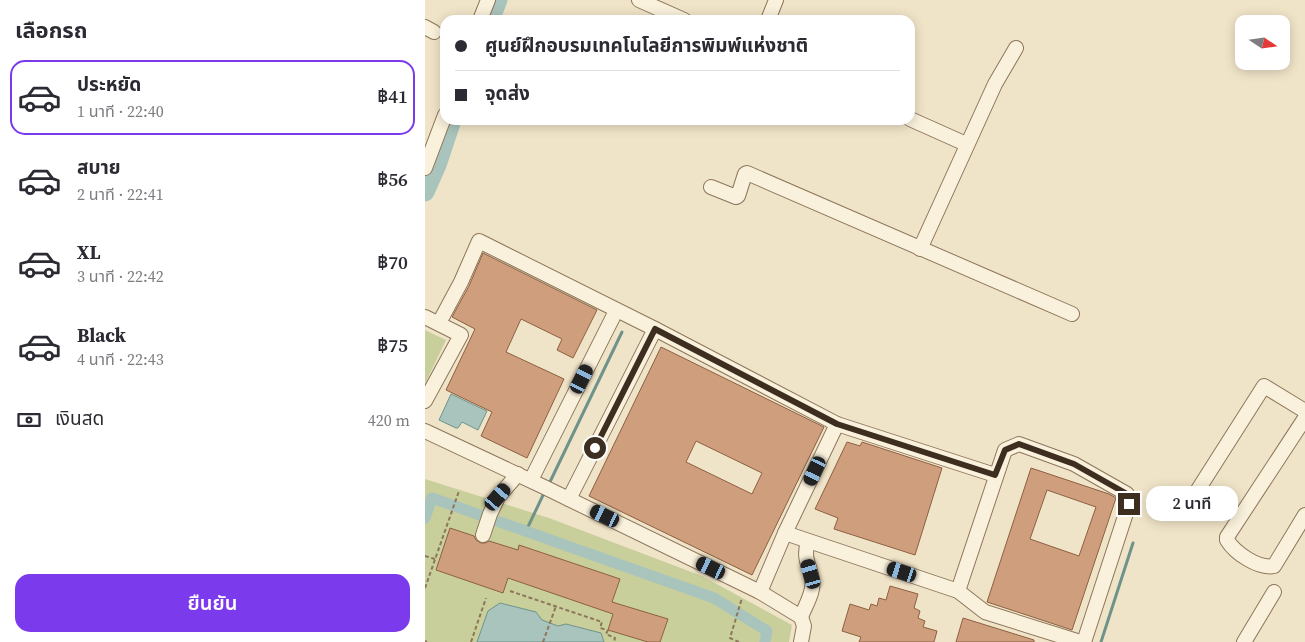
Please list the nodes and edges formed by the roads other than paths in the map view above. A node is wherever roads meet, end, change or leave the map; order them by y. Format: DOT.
graph roads {
  1 [pos="488,0"];
  2 [pos="639,0"];
  3 [pos="776,0"];
  4 [pos="482,15"];
  5 [pos="673,15"];
  6 [pos="770,15"];
  7 [pos="1016,48"];
  8 [pos="915,121"];
  9 [pos="441,125"];
  10 [pos="967,144"];
  11 [pos="425,168"];
  12 [pos="711,188"];
  13 [pos="920,249"];
  14 [pos="616,311"];
  15 [pos="1072,314"];
  16 [pos="425,317"];
  17 [pos="439,324"];
  18 [pos="655,329"];
  19 [pos="425,401"];
  20 [pos="1305,411"];
  21 [pos="1305,418"];
  22 [pos="837,424"];
  23 [pos="425,431"];
  24 [pos="995,475"];
  25 [pos="536,483"];
  26 [pos="1194,496"];
  27 [pos="569,499"];
  28 [pos="1305,515"];
  29 [pos="486,525"];
  30 [pos="785,533"];
  31 [pos="808,541"];
  32 [pos="959,591"];
  33 [pos="760,592"];
  34 [pos="1274,592"];
  35 [pos="801,617"];
  36 [pos="801,642"];
  37 [pos="1080,642"];
  38 [pos="1084,642"];
  39 [pos="1244,642"];
  1 -- 4 [label="street"];
  2 -- 5 [label="street"];
  3 -- 6 [label="street"];
  7 -- 10 [label="street"];
  8 -- 10 [label="street"];
  9 -- 11 [label="street"];
  10 -- 13 [label="street"];
  12 -- 13 [label="street"];
  13 -- 15 [label="street"];
  14 -- 17 [label="street"];
  14 -- 18 [label="street"];
  14 -- 25 [label="street"];
  16 -- 17 [label="street"];
  17 -- 19 [label="street"];
  18 -- 22 [label="street"];
  18 -- 27 [label="street"];
  20 -- 26 [label="street"];
  21 -- 28 [label="street"];
  22 -- 24 [label="street"];
  22 -- 30 [label="street"];
  23 -- 25 [label="street"];
  24 -- 32 [label="street"];
  24 -- 38 [label="street"];
  25 -- 27 [label="street"];
  25 -- 29 [label="street"];
  27 -- 33 [label="street"];
  30 -- 31 [label="street"];
  30 -- 33 [label="street"];
  31 -- 32 [label="street"];
  31 -- 35 [label="street"];
  32 -- 37 [label="street"];
  33 -- 35 [label="street"];
  34 -- 39 [label="street"];
  35 -- 36 [label="street"];
}
